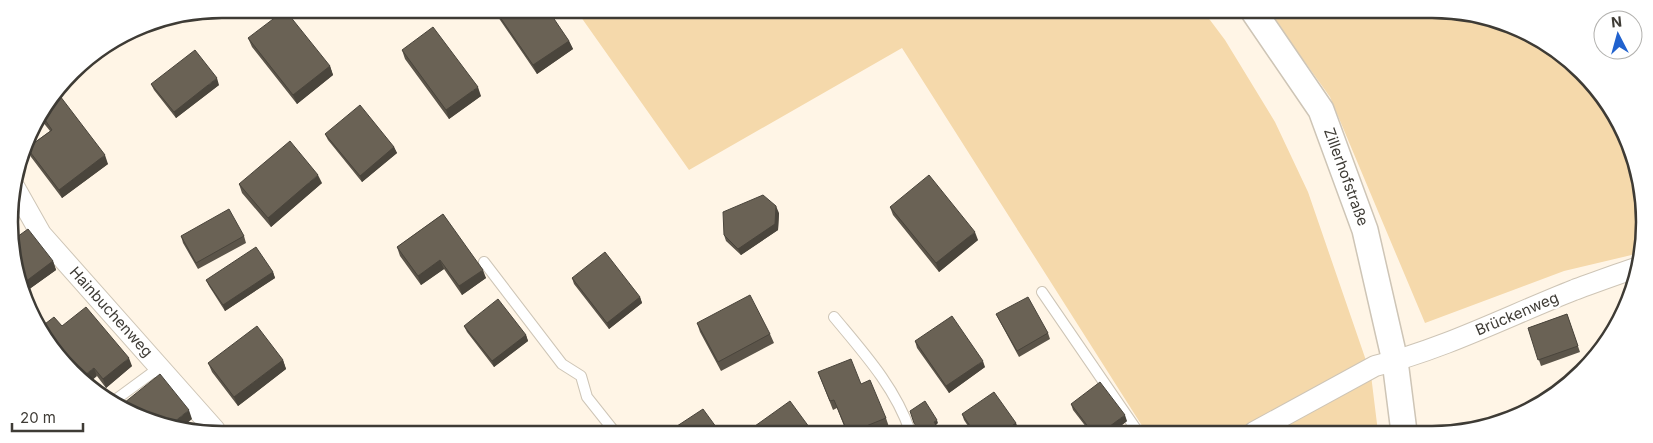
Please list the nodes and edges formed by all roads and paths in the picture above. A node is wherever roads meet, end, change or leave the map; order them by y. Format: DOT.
graph roads {
  1 [pos="1258,18"];
  2 [pos="19,196"];
  3 [pos="484,262"];
  4 [pos="1630,270"];
  5 [pos="1042,292"];
  6 [pos="834,317"];
  7 [pos="1395,361"];
  8 [pos="160,367"];
  9 [pos="118,397"];
  10 [pos="211,425"];
  11 [pos="610,426"];
  12 [pos="908,426"];
  13 [pos="1134,426"];
  14 [pos="1265,426"];
  15 [pos="1403,426"];
  1 -- 7 [label="street, Zillerhofstraße"];
  2 -- 8 [label="street, Hainbuchenweg"];
  3 -- 11 [label="lane"];
  4 -- 7 [label="street, Brückenweg"];
  5 -- 13 [label="lane"];
  6 -- 12 [label="lane"];
  7 -- 14 [label="street, Brückenweg"];
  7 -- 15 [label="street, Zillerhofstraße"];
  8 -- 9 [label="lane"];
  8 -- 10 [label="street, Hainbuchenweg"];
}
